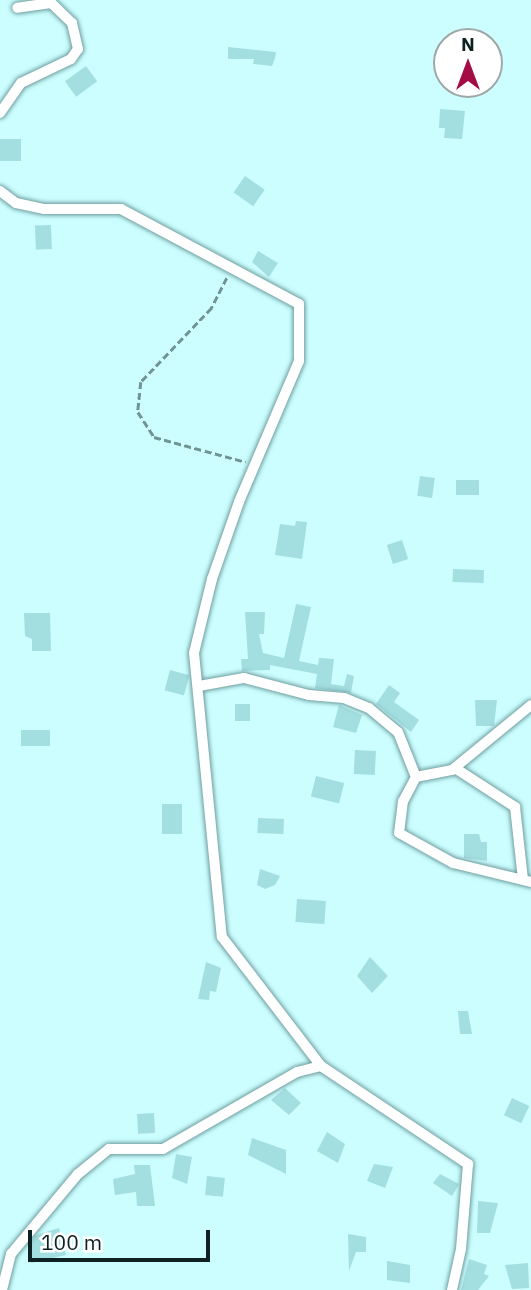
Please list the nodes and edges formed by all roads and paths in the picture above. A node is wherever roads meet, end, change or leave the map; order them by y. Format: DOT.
graph roads {
  1 [pos="20,4"];
  2 [pos="0,113"];
  3 [pos="0,191"];
  4 [pos="233,265"];
  5 [pos="256,466"];
  6 [pos="199,686"];
  7 [pos="531,705"];
  8 [pos="455,768"];
  9 [pos="416,777"];
  10 [pos="527,880"];
  11 [pos="321,1066"];
  12 [pos="2,1290"];
  13 [pos="452,1290"];
  1 -- 2 [label="street"];
  3 -- 4 [label="street"];
  4 -- 5 [label="street"];
  4 -- 5 [label="path"];
  5 -- 6 [label="street"];
  6 -- 9 [label="street"];
  6 -- 11 [label="street"];
  7 -- 8 [label="street"];
  8 -- 9 [label="street"];
  8 -- 10 [label="street"];
  9 -- 10 [label="street"];
  11 -- 12 [label="street"];
  11 -- 13 [label="street"];
}
